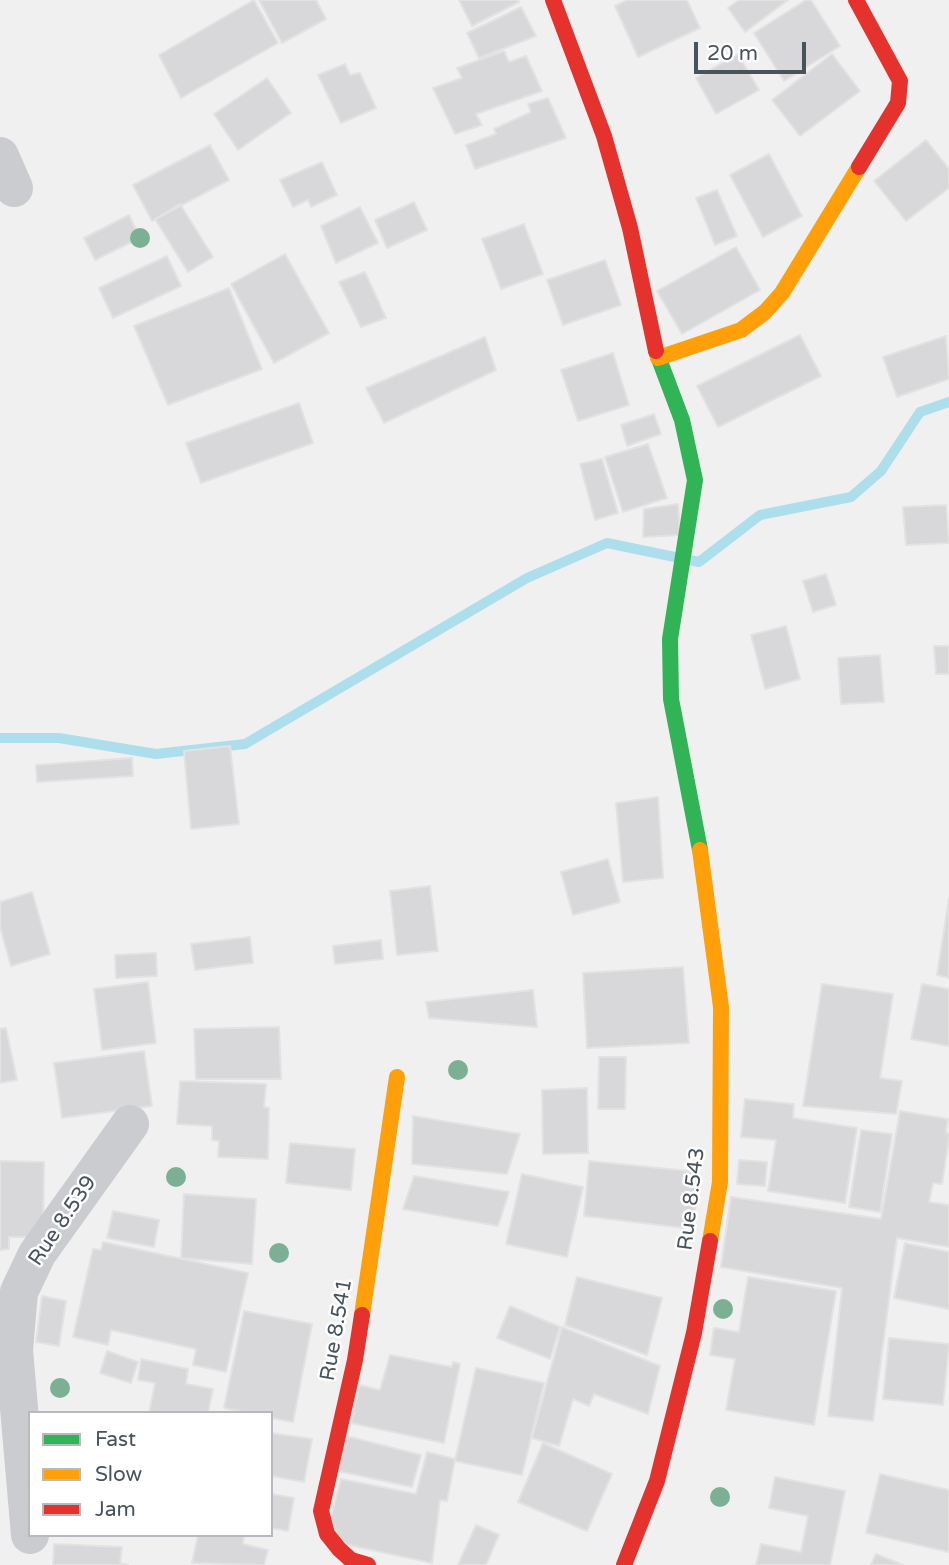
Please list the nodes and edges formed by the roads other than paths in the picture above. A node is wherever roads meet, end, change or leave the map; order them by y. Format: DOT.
graph roads {
  1 [pos="553,0"];
  2 [pos="856,0"];
  3 [pos="658,358"];
  4 [pos="397,1077"];
  5 [pos="130,1124"];
  6 [pos="28,1512"];
  7 [pos="30,1537"];
  8 [pos="32,1565"];
  9 [pos="368,1565"];
  10 [pos="624,1565"];
  1 -- 3 [label="street, Rue 8.543"];
  2 -- 3 [label="street"];
  3 -- 10 [label="street, Rue 8.543"];
  4 -- 9 [label="street, Rue 8.541"];
  5 -- 6 [label="street, Rue 8.539"];
  7 -- 8 [label="street, Rue 8.539"];
}
